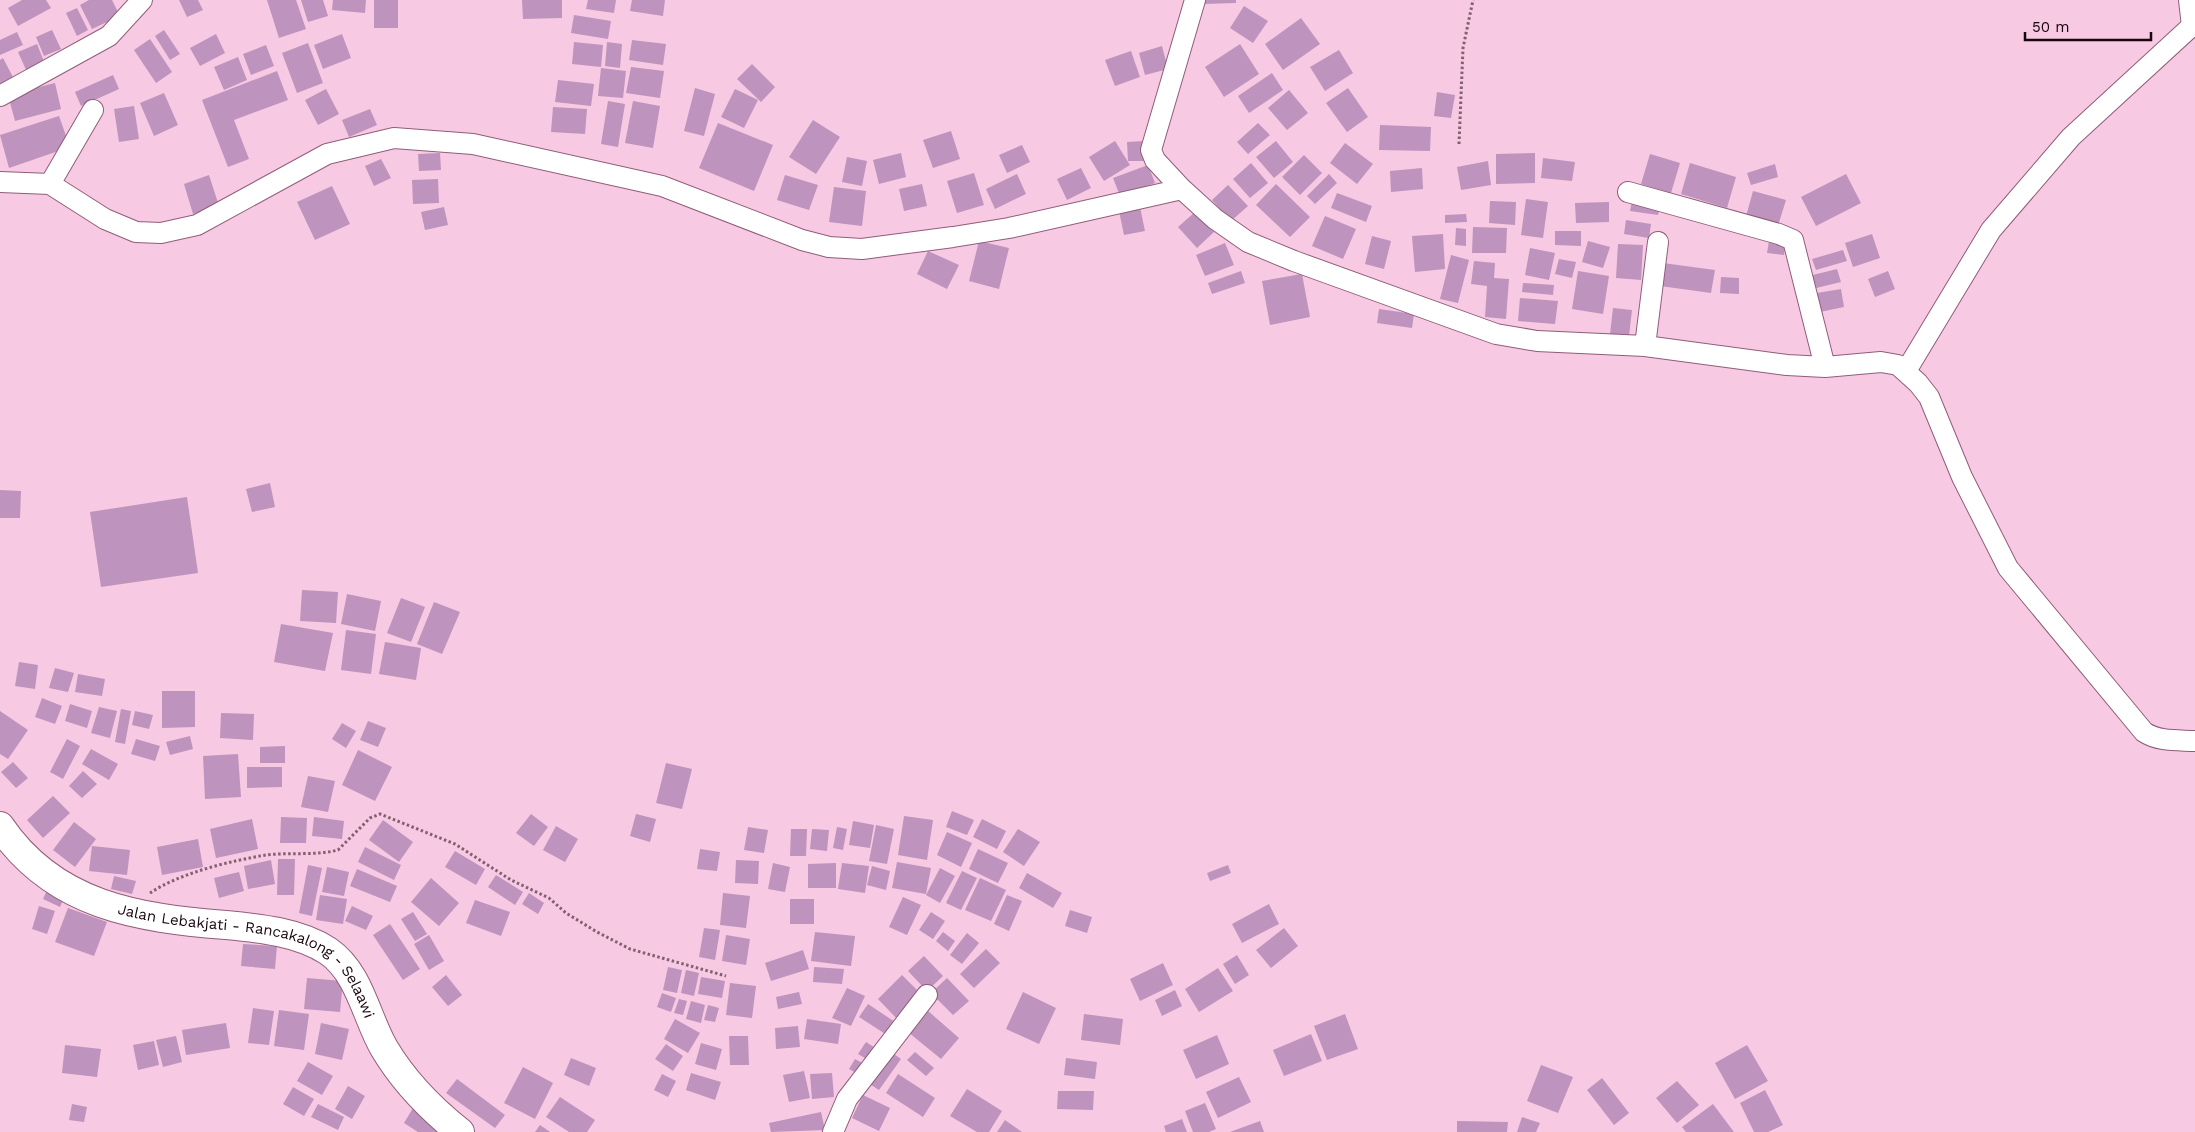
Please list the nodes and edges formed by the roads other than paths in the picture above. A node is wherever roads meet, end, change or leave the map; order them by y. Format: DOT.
graph roads {
  1 [pos="142,0"];
  2 [pos="1195,0"];
  3 [pos="2189,0"];
  4 [pos="2194,24"];
  5 [pos="0,96"];
  6 [pos="94,110"];
  7 [pos="0,182"];
  8 [pos="50,184"];
  9 [pos="1182,189"];
  10 [pos="1628,192"];
  11 [pos="1658,242"];
  12 [pos="1645,346"];
  13 [pos="1825,367"];
  14 [pos="1906,371"];
  15 [pos="2195,741"];
  16 [pos="0,826"];
  17 [pos="927,995"];
  18 [pos="460,1132"];
  19 [pos="833,1132"];
  1 -- 5 [label="street"];
  2 -- 9 [label="street"];
  3 -- 4 [label="street"];
  4 -- 14 [label="street"];
  6 -- 8 [label="street"];
  7 -- 8 [label="street"];
  8 -- 9 [label="street"];
  9 -- 12 [label="street"];
  10 -- 13 [label="street"];
  11 -- 12 [label="street"];
  12 -- 13 [label="street"];
  13 -- 14 [label="street"];
  14 -- 15 [label="street"];
  16 -- 18 [label="main road, Jalan Lebakjati - Rancakalong - Selaawi"];
  17 -- 19 [label="street"];
}
